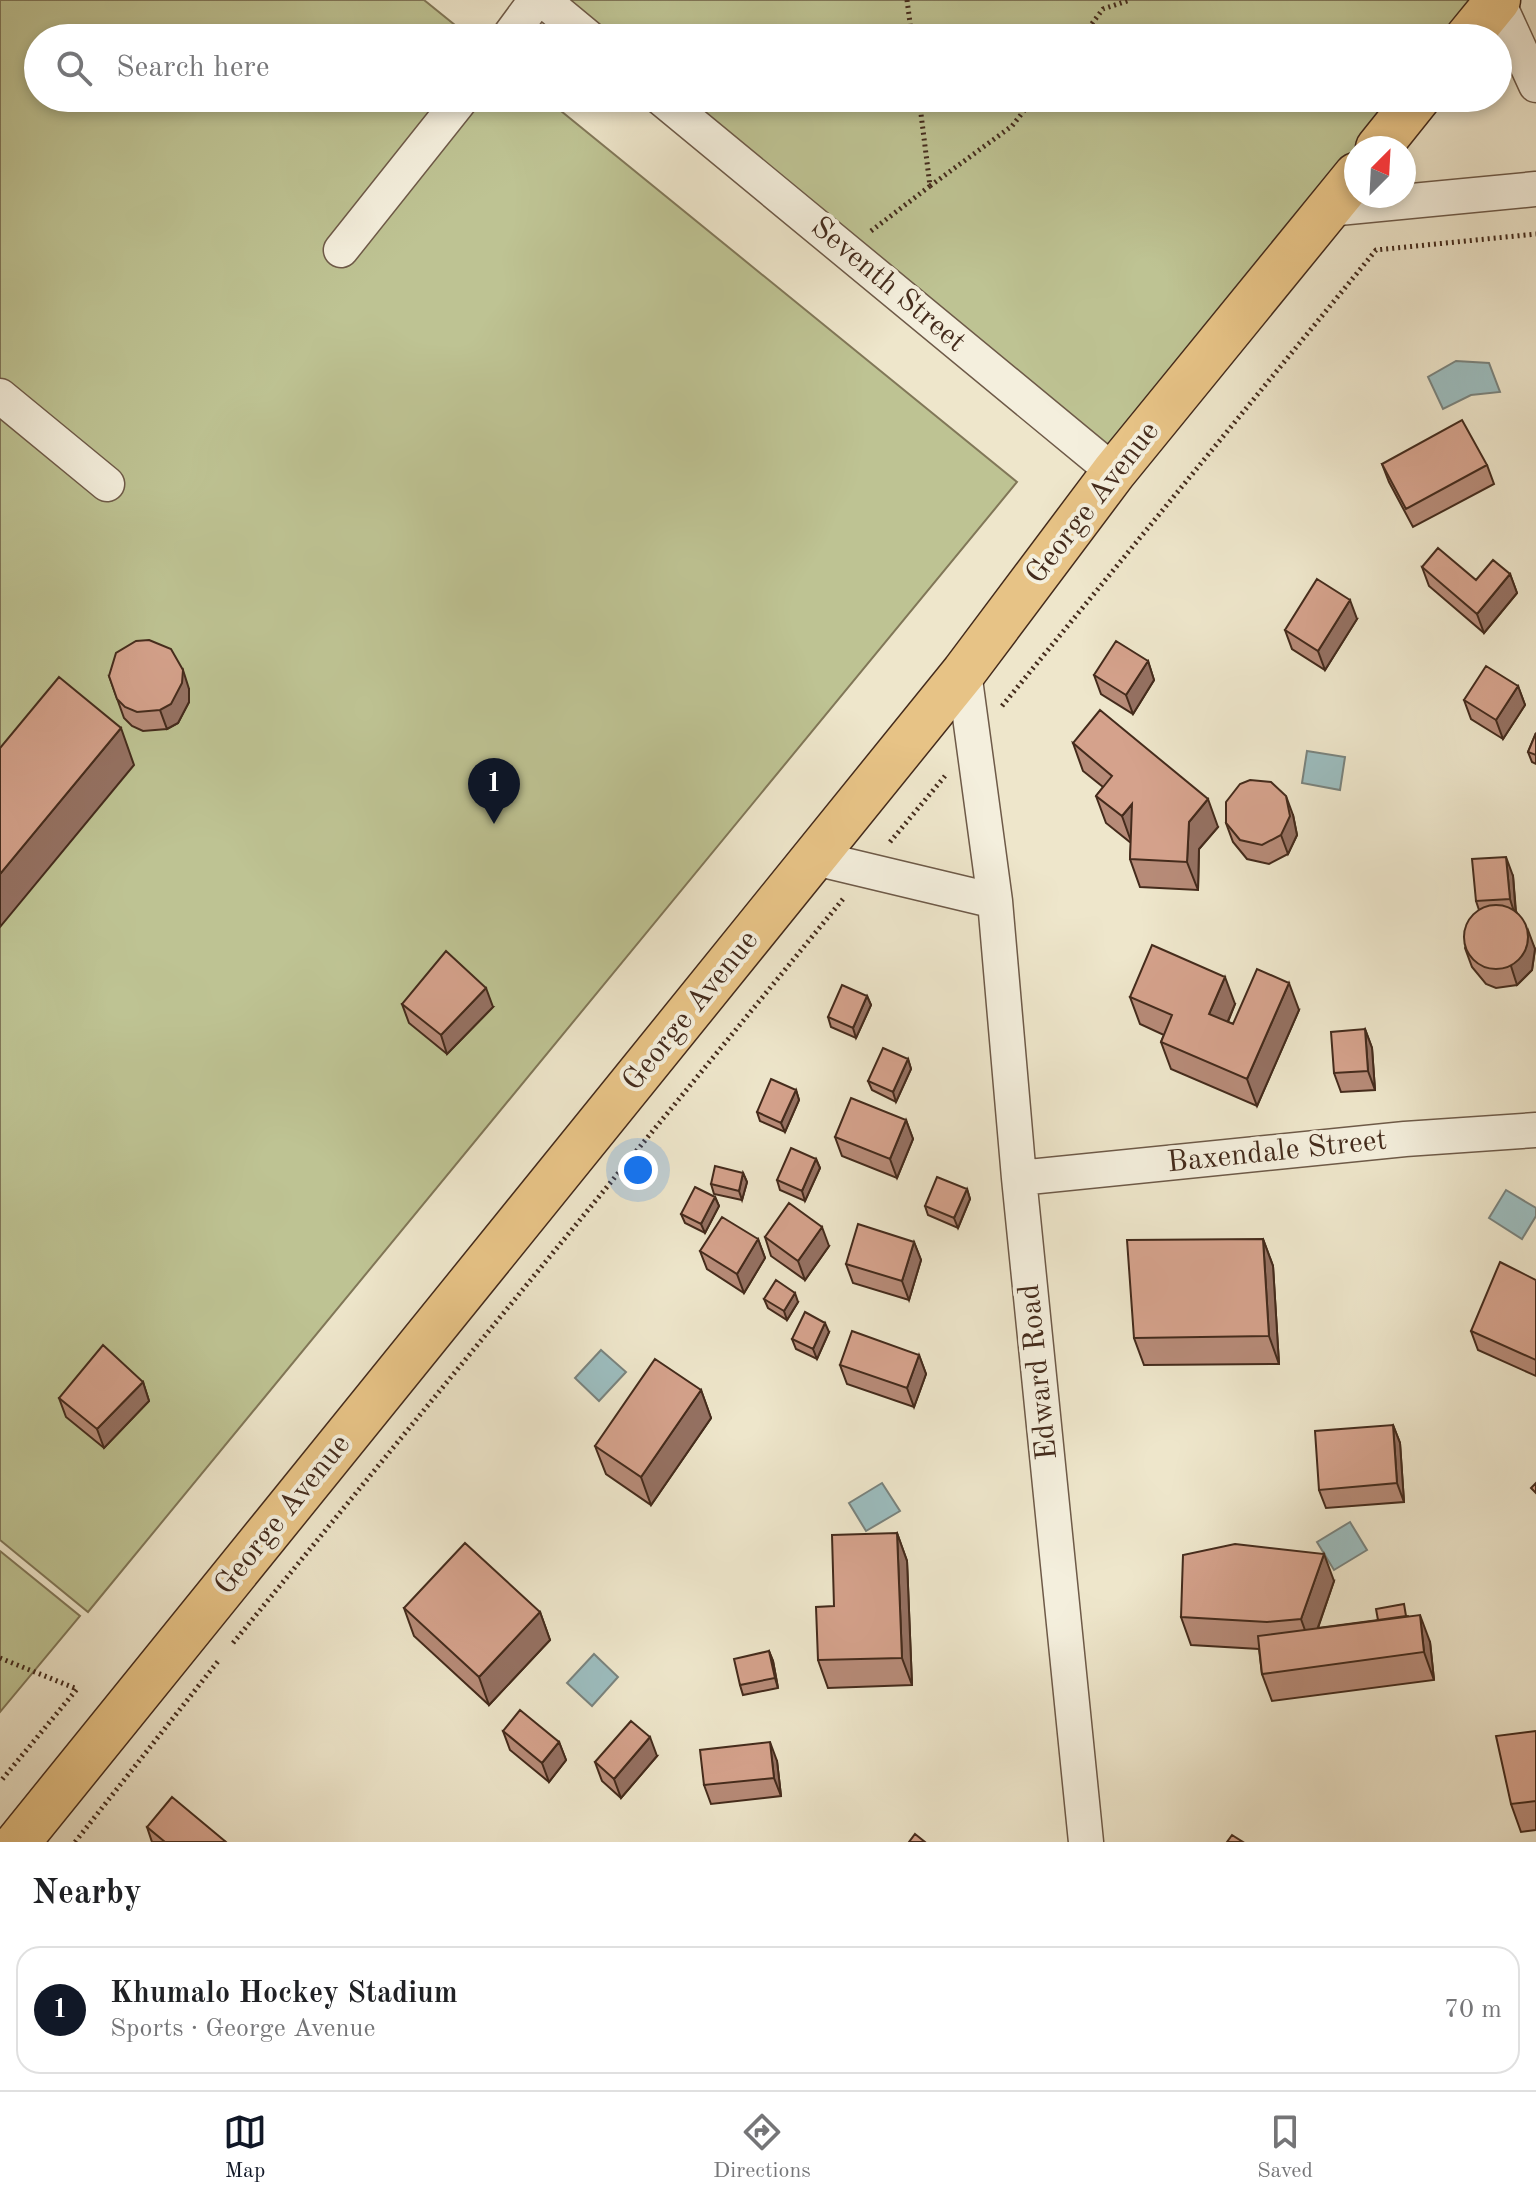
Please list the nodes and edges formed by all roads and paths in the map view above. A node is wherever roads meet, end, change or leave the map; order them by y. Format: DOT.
graph roads {
  1 [pos="536,0"];
  2 [pos="543,0"];
  3 [pos="907,0"];
  4 [pos="1130,0"];
  5 [pos="1498,0"];
  6 [pos="518,24"];
  7 [pos="572,24"];
  8 [pos="910,24"];
  9 [pos="1092,24"];
  10 [pos="1478,24"];
  11 [pos="1509,24"];
  12 [pos="1512,31"];
  13 [pos="1536,85"];
  14 [pos="451,112"];
  15 [pos="678,112"];
  16 [pos="921,112"];
  17 [pos="1023,112"];
  18 [pos="1407,112"];
  19 [pos="1388,136"];
  20 [pos="930,186"];
  21 [pos="1536,189"];
  22 [pos="1344,190"];
  23 [pos="1328,209"];
  24 [pos="1536,234"];
  25 [pos="341,250"];
  26 [pos="845,250"];
  27 [pos="0,396"];
  28 [pos="1114,472"];
  29 [pos="107,484"];
  30 [pos="964,672"];
  31 [pos="974,740"];
  32 [pos="815,858"];
  33 [pos="866,870"];
  34 [pos="995,901"];
  35 [pos="1536,1130"];
  36 [pos="1019,1178"];
  37 [pos="0,1658"];
  38 [pos="0,1782"];
  39 [pos="18,1842"];
  40 [pos="75,1842"];
  41 [pos="1086,1842"];
  1 -- 6 [label="street"];
  2 -- 7 [label="street"];
  3 -- 8 [label="path"];
  4 -- 9 [label="path"];
  5 -- 10 [label="main road"];
  5 -- 11 [label="street"];
  12 -- 13 [label="street"];
  14 -- 25 [label="street"];
  15 -- 26 [label="street, Seventh Street"];
  16 -- 20 [label="path"];
  17 -- 20 [label="path"];
  18 -- 19 [label="main road"];
  20 -- 26 [label="path"];
  21 -- 23 [label="street"];
  22 -- 23 [label="main road, George Avenue"];
  23 -- 28 [label="main road, George Avenue"];
  24 -- 31 [label="path"];
  26 -- 28 [label="street, Seventh Street"];
  27 -- 29 [label="street"];
  28 -- 30 [label="main road, George Avenue"];
  30 -- 31 [label="street, Edward Road"];
  30 -- 32 [label="main road, George Avenue"];
  31 -- 33 [label="path"];
  31 -- 34 [label="street, Edward Road"];
  32 -- 33 [label="street"];
  32 -- 39 [label="main road, George Avenue"];
  33 -- 34 [label="street"];
  33 -- 40 [label="path"];
  34 -- 36 [label="street, Edward Road"];
  35 -- 36 [label="street, Baxendale Street"];
  36 -- 41 [label="street, Edward Road"];
  37 -- 38 [label="path"];
}
